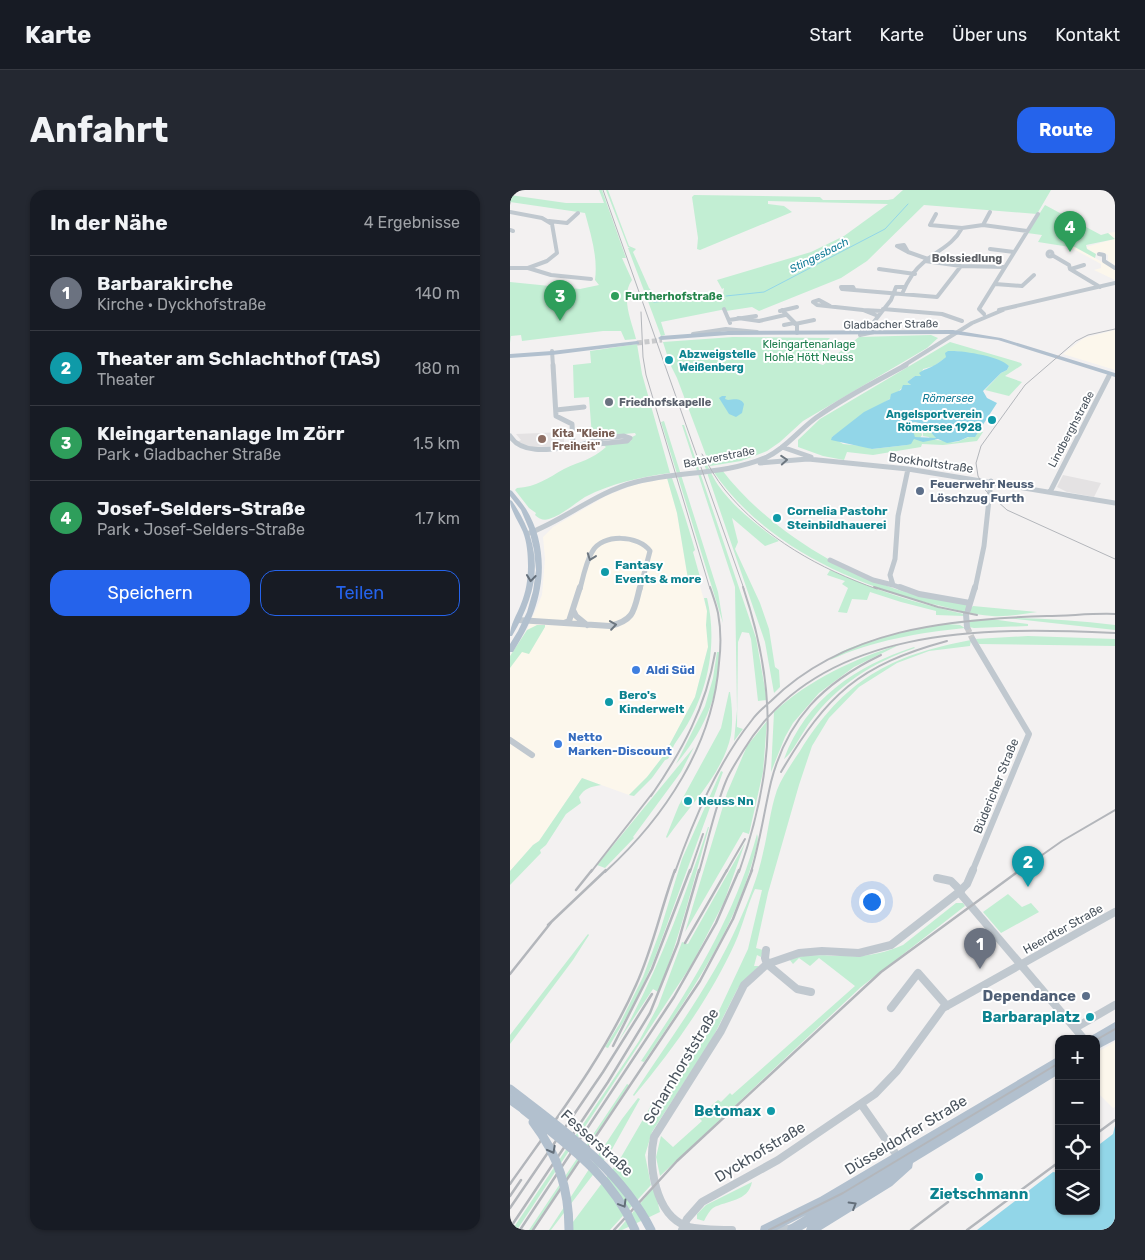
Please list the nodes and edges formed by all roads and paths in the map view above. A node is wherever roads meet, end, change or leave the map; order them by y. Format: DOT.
graph roads {
  1 [pos="510,212"];
  2 [pos="990,212"];
  3 [pos="578,213"];
  4 [pos="936,214"];
  5 [pos="1038,214"];
  6 [pos="549,221"];
  7 [pos="983,226"];
  8 [pos="962,228"];
  9 [pos="1027,231"];
  10 [pos="990,249"];
  11 [pos="908,252"];
  12 [pos="1014,252"];
  13 [pos="1052,255"];
  14 [pos="1068,256"];
  15 [pos="1058,258"];
  16 [pos="927,260"];
  17 [pos="1106,262"];
  18 [pos="1084,265"];
  19 [pos="961,266"];
  20 [pos="1005,267"];
  21 [pos="510,268"];
  22 [pos="528,268"];
  23 [pos="1115,268"];
  24 [pos="879,269"];
  25 [pos="1070,269"];
  26 [pos="914,274"];
  27 [pos="1034,274"];
  28 [pos="591,280"];
  29 [pos="1115,283"];
  30 [pos="995,284"];
  31 [pos="904,287"];
  32 [pos="1100,287"];
  33 [pos="854,289"];
  34 [pos="894,292"];
  35 [pos="902,294"];
  36 [pos="830,306"];
  37 [pos="797,307"];
  38 [pos="724,309"];
  39 [pos="863,310"];
  40 [pos="883,310"];
  41 [pos="1003,310"];
  42 [pos="984,314"];
  43 [pos="990,314"];
  44 [pos="756,316"];
  45 [pos="784,316"];
  46 [pos="878,316"];
  47 [pos="738,318"];
  48 [pos="728,320"];
  49 [pos="814,320"];
  50 [pos="962,321"];
  51 [pos="795,323"];
  52 [pos="972,323"];
  53 [pos="784,325"];
  54 [pos="732,329"];
  55 [pos="763,332"];
  56 [pos="874,332"];
  57 [pos="797,333"];
  58 [pos="955,333"];
  59 [pos="693,334"];
  60 [pos="860,335"];
  61 [pos="636,342"];
  62 [pos="552,352"];
  63 [pos="510,355"];
  64 [pos="1112,375"];
  65 [pos="584,407"];
  66 [pos="556,410"];
  67 [pos="510,436"];
  68 [pos="575,446"];
  69 [pos="782,447"];
  70 [pos="832,461"];
  71 [pos="736,465"];
  72 [pos="908,469"];
  73 [pos="991,481"];
  74 [pos="510,492"];
  75 [pos="1050,492"];
  76 [pos="510,502"];
  77 [pos="1115,503"];
  78 [pos="531,533"];
  79 [pos="830,560"];
  80 [pos="893,584"];
  81 [pos="970,603"];
  82 [pos="573,610"];
  83 [pos="518,620"];
  84 [pos="527,621"];
  85 [pos="564,623"];
  86 [pos="587,625"];
  87 [pos="967,627"];
  88 [pos="510,634"];
  89 [pos="973,640"];
  90 [pos="510,650"];
  91 [pos="510,740"];
  92 [pos="532,756"];
  93 [pos="936,878"];
  94 [pos="960,892"];
  95 [pos="1115,912"];
  96 [pos="766,950"];
  97 [pos="767,964"];
  98 [pos="1021,965"];
  99 [pos="811,992"];
  100 [pos="1115,1005"];
  101 [pos="947,1006"];
  102 [pos="891,1008"];
  103 [pos="1115,1026"];
  104 [pos="1075,1028"];
  105 [pos="1081,1035"];
  106 [pos="1100,1035"];
  107 [pos="1115,1035"];
  108 [pos="1100,1044"];
  109 [pos="1055,1062"];
  110 [pos="1055,1071"];
  111 [pos="510,1089"];
  112 [pos="510,1099"];
  113 [pos="861,1104"];
  114 [pos="524,1110"];
  115 [pos="914,1156"];
  116 [pos="898,1157"];
  117 [pos="684,1225"];
  118 [pos="794,1229"];
  119 [pos="569,1230"];
  120 [pos="635,1230"];
  121 [pos="651,1230"];
  122 [pos="732,1230"];
  123 [pos="766,1230"];
  124 [pos="781,1230"];
  125 [pos="811,1230"];
  1 -- 6 [label="street"];
  2 -- 7 [label="street"];
  3 -- 6 [label="street"];
  4 -- 8 [label="street"];
  5 -- 9 [label="street"];
  6 -- 22 [label="street"];
  7 -- 8 [label="street"];
  7 -- 9 [label="street"];
  8 -- 16 [label="street"];
  9 -- 12 [label="street"];
  10 -- 12 [label="street"];
  11 -- 16 [label="street"];
  12 -- 20 [label="street"];
  13 -- 15 [label="street"];
  14 -- 15 [label="street"];
  15 -- 25 [label="street"];
  16 -- 19 [label="street"];
  16 -- 26 [label="street"];
  17 -- 23 [label="street"];
  18 -- 25 [label="street"];
  19 -- 20 [label="street"];
  19 -- 35 [label="street"];
  20 -- 30 [label="street"];
  21 -- 22 [label="street"];
  22 -- 28 [label="street"];
  24 -- 26 [label="street"];
  25 -- 32 [label="street"];
  26 -- 31 [label="street"];
  27 -- 30 [label="street"];
  29 -- 32 [label="street, Bataverstraße"];
  30 -- 42 [label="street"];
  31 -- 34 [label="street"];
  31 -- 35 [label="street"];
  32 -- 41 [label="street, Bataverstraße"];
  33 -- 34 [label="street"];
  34 -- 35 [label="street"];
  34 -- 40 [label="street"];
  36 -- 39 [label="street"];
  37 -- 45 [label="street"];
  38 -- 48 [label="street"];
  39 -- 40 [label="street"];
  39 -- 46 [label="street"];
  40 -- 46 [label="street"];
  40 -- 50 [label="street"];
  41 -- 42 [label="street, Bataverstraße"];
  41 -- 43 [label="street, Bataverstraße"];
  42 -- 43 [label="street"];
  42 -- 52 [label="street"];
  42 -- 58 [label="street, Bataverstraße"];
  43 -- 52 [label="street, Bataverstraße"];
  44 -- 47 [label="street"];
  45 -- 47 [label="street"];
  45 -- 51 [label="street"];
  46 -- 56 [label="street"];
  47 -- 48 [label="street"];
  48 -- 54 [label="street"];
  49 -- 51 [label="street"];
  51 -- 53 [label="street"];
  51 -- 57 [label="street"];
  52 -- 58 [label="street, Bataverstraße"];
  54 -- 55 [label="street, Gladbacher Straße"];
  54 -- 59 [label="street, Gladbacher Straße"];
  55 -- 57 [label="main road, Gladbacher Straße"];
  55 -- 59 [label="main road, Gladbacher Straße"];
  56 -- 57 [label="main road, Gladbacher Straße"];
  56 -- 58 [label="main road, Gladbacher Straße"];
  56 -- 60 [label="street"];
  58 -- 60 [label="main road, Gladbacher Straße"];
  58 -- 64 [label="main road, Gladbacher Straße"];
  58 -- 69 [label="street, Bataverstraße"];
  59 -- 60 [label="main road, Gladbacher Straße"];
  61 -- 62 [label="main road"];
  62 -- 63 [label="main road"];
  62 -- 66 [label="street"];
  64 -- 75 [label="street, Lindberghstraße"];
  65 -- 66 [label="street"];
  66 -- 68 [label="street"];
  67 -- 68 [label="street"];
  68 -- 68 [label="street"];
  69 -- 70 [label="street, Bockholtstraße"];
  69 -- 71 [label="street, Bataverstraße"];
  71 -- 70 [label="street, Bockholtstraße, one-way"];
  70 -- 72 [label="street, Bockholtstraße"];
  71 -- 78 [label="street, Bataverstraße"];
  72 -- 73 [label="street, Bockholtstraße"];
  72 -- 80 [label="street"];
  73 -- 75 [label="street, Bockholtstraße"];
  73 -- 81 [label="street"];
  74 -- 78 [label="main road"];
  75 -- 77 [label="street, Bockholtstraße"];
  76 -- 78 [label="main road"];
  78 -- 83 [label="main road, one-way"];
  78 -- 84 [label="main road"];
  79 -- 80 [label="street"];
  80 -- 81 [label="street"];
  81 -- 87 [label="street"];
  82 -- 85 [label="street"];
  82 -- 86 [label="street"];
  86 -- 82 [label="street, one-way"];
  83 -- 84 [label="street"];
  83 -- 88 [label="main road"];
  84 -- 85 [label="street"];
  84 -- 90 [label="main road"];
  85 -- 86 [label="street"];
  89 -- 94 [label="street, Büdericher Straße"];
  91 -- 92 [label="street"];
  93 -- 94 [label="street"];
  94 -- 97 [label="street, Scharnhorststraße"];
  94 -- 98 [label="street"];
  95 -- 98 [label="street, Heerdter Straße"];
  96 -- 97 [label="street"];
  97 -- 99 [label="street"];
  97 -- 117 [label="street, Scharnhorststraße"];
  98 -- 101 [label="street, Dyckhofstraße"];
  98 -- 104 [label="street"];
  100 -- 104 [label="street"];
  101 -- 102 [label="street"];
  101 -- 113 [label="street, Dyckhofstraße"];
  103 -- 106 [label="main road"];
  104 -- 105 [label="street"];
  107 -- 108 [label="main road"];
  109 -- 116 [label="main road, Düsseldorfer Straße"];
  110 -- 115 [label="main road, Düsseldorfer Straße"];
  111 -- 121 [label="main road, Fesserstraße, bridge"];
  112 -- 114 [label="main road, Fesserstraße"];
  113 -- 116 [label="street"];
  113 -- 117 [label="street, Dyckhofstraße"];
  114 -- 119 [label="main road, Fesserstraße, one-way, bridge"];
  114 -- 120 [label="main road, Fesserstraße, one-way, bridge"];
  115 -- 118 [label="main road, Düsseldorfer Straße"];
  125 -- 115 [label="main road, one-way"];
  116 -- 123 [label="main road, Düsseldorfer Straße"];
  117 -- 122 [label="street"];
  118 -- 124 [label="street"];
}
